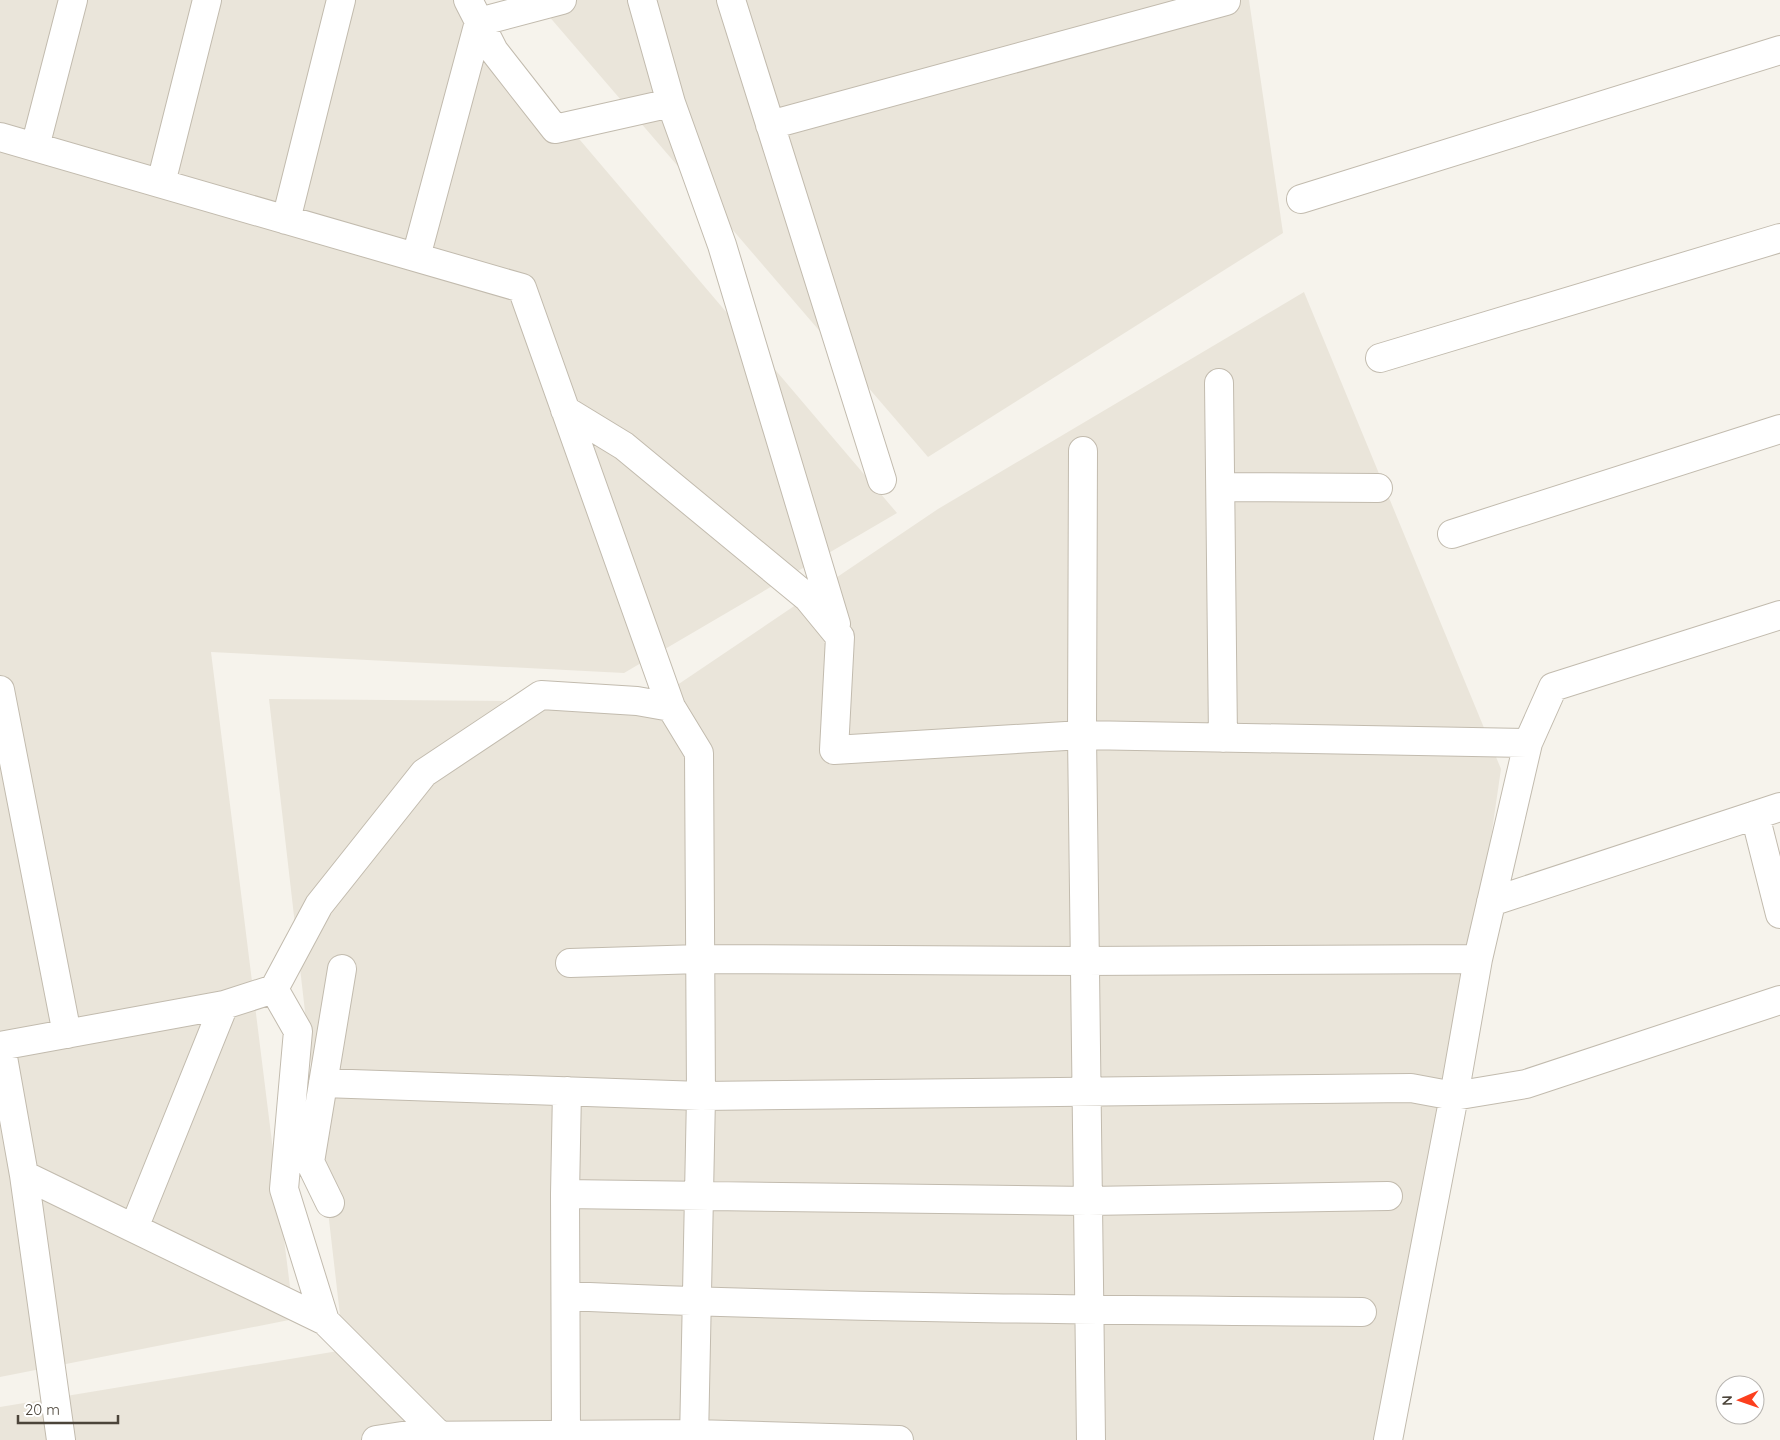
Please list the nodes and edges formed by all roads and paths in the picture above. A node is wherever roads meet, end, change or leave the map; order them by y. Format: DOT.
graph roads {
  1 [pos="73,0"];
  2 [pos="207,0"];
  3 [pos="341,0"];
  4 [pos="562,0"];
  5 [pos="642,0"];
  6 [pos="731,0"];
  7 [pos="1226,1"];
  8 [pos="473,11"];
  9 [pos="1780,50"];
  10 [pos="671,103"];
  11 [pos="770,125"];
  12 [pos="0,137"];
  13 [pos="35,147"];
  14 [pos="161,183"];
  15 [pos="1301,199"];
  16 [pos="286,220"];
  17 [pos="1780,238"];
  18 [pos="416,257"];
  19 [pos="1380,358"];
  20 [pos="1219,383"];
  21 [pos="565,410"];
  22 [pos="1780,429"];
  23 [pos="1083,451"];
  24 [pos="882,480"];
  25 [pos="1221,487"];
  26 [pos="1378,488"];
  27 [pos="1452,534"];
  28 [pos="1780,615"];
  29 [pos="840,637"];
  30 [pos="0,690"];
  31 [pos="671,707"];
  32 [pos="1082,736"];
  33 [pos="1223,738"];
  34 [pos="1528,743"];
  35 [pos="1780,807"];
  36 [pos="1754,816"];
  37 [pos="1491,902"];
  38 [pos="1780,914"];
  39 [pos="700,959"];
  40 [pos="1478,959"];
  41 [pos="1085,961"];
  42 [pos="570,963"];
  43 [pos="342,969"];
  44 [pos="274,989"];
  45 [pos="1780,1000"];
  46 [pos="224,1005"];
  47 [pos="67,1034"];
  48 [pos="1,1046"];
  49 [pos="323,1083"];
  50 [pos="567,1091"];
  51 [pos="1086,1091"];
  52 [pos="701,1096"];
  53 [pos="1454,1096"];
  54 [pos="24,1175"];
  55 [pos="565,1194"];
  56 [pos="699,1195"];
  57 [pos="1388,1196"];
  58 [pos="1088,1201"];
  59 [pos="330,1203"];
  60 [pos="134,1228"];
  61 [pos="566,1296"];
  62 [pos="697,1302"];
  63 [pos="1090,1310"];
  64 [pos="1362,1312"];
  65 [pos="326,1321"];
  66 [pos="566,1435"];
  67 [pos="440,1436"];
  68 [pos="694,1437"];
  69 [pos="56,1439"];
  70 [pos="376,1440"];
  71 [pos="899,1440"];
  72 [pos="1091,1440"];
  73 [pos="1388,1440"];
  1 -- 13 [label="street"];
  2 -- 14 [label="street"];
  3 -- 16 [label="street"];
  4 -- 8 [label="street"];
  5 -- 10 [label="street"];
  6 -- 11 [label="street"];
  7 -- 11 [label="street"];
  8 -- 10 [label="street"];
  8 -- 18 [label="street"];
  9 -- 15 [label="street"];
  10 -- 29 [label="street"];
  11 -- 24 [label="street"];
  12 -- 13 [label="street"];
  13 -- 14 [label="street"];
  14 -- 16 [label="street"];
  16 -- 18 [label="street"];
  17 -- 19 [label="street"];
  18 -- 21 [label="street"];
  20 -- 25 [label="street"];
  21 -- 29 [label="street"];
  21 -- 31 [label="street"];
  22 -- 27 [label="street"];
  23 -- 32 [label="street"];
  25 -- 26 [label="street"];
  25 -- 33 [label="street"];
  28 -- 34 [label="street"];
  29 -- 32 [label="street"];
  30 -- 47 [label="street"];
  31 -- 39 [label="street"];
  31 -- 44 [label="street"];
  32 -- 33 [label="street"];
  32 -- 41 [label="street"];
  33 -- 34 [label="street"];
  34 -- 37 [label="street"];
  35 -- 36 [label="street"];
  36 -- 37 [label="street"];
  36 -- 38 [label="street"];
  37 -- 40 [label="street"];
  39 -- 41 [label="street"];
  39 -- 42 [label="street"];
  39 -- 52 [label="street"];
  40 -- 41 [label="street"];
  40 -- 53 [label="street"];
  41 -- 51 [label="street"];
  43 -- 49 [label="street"];
  44 -- 46 [label="street"];
  44 -- 65 [label="street"];
  45 -- 53 [label="street"];
  46 -- 47 [label="street"];
  46 -- 60 [label="street"];
  47 -- 48 [label="street"];
  48 -- 54 [label="street"];
  49 -- 50 [label="street"];
  49 -- 59 [label="street"];
  50 -- 52 [label="street"];
  50 -- 55 [label="street"];
  51 -- 52 [label="street"];
  51 -- 53 [label="street"];
  51 -- 58 [label="street"];
  52 -- 56 [label="street"];
  53 -- 73 [label="street"];
  54 -- 60 [label="street"];
  54 -- 69 [label="street"];
  55 -- 56 [label="street"];
  55 -- 61 [label="street"];
  56 -- 58 [label="street"];
  56 -- 62 [label="street"];
  57 -- 58 [label="street"];
  58 -- 63 [label="street"];
  60 -- 65 [label="street"];
  61 -- 62 [label="street"];
  61 -- 66 [label="street"];
  62 -- 63 [label="street"];
  62 -- 68 [label="street"];
  63 -- 64 [label="street"];
  63 -- 72 [label="street"];
  65 -- 67 [label="street"];
  66 -- 67 [label="street"];
  66 -- 68 [label="street"];
  67 -- 70 [label="street"];
  68 -- 71 [label="street"];
}
